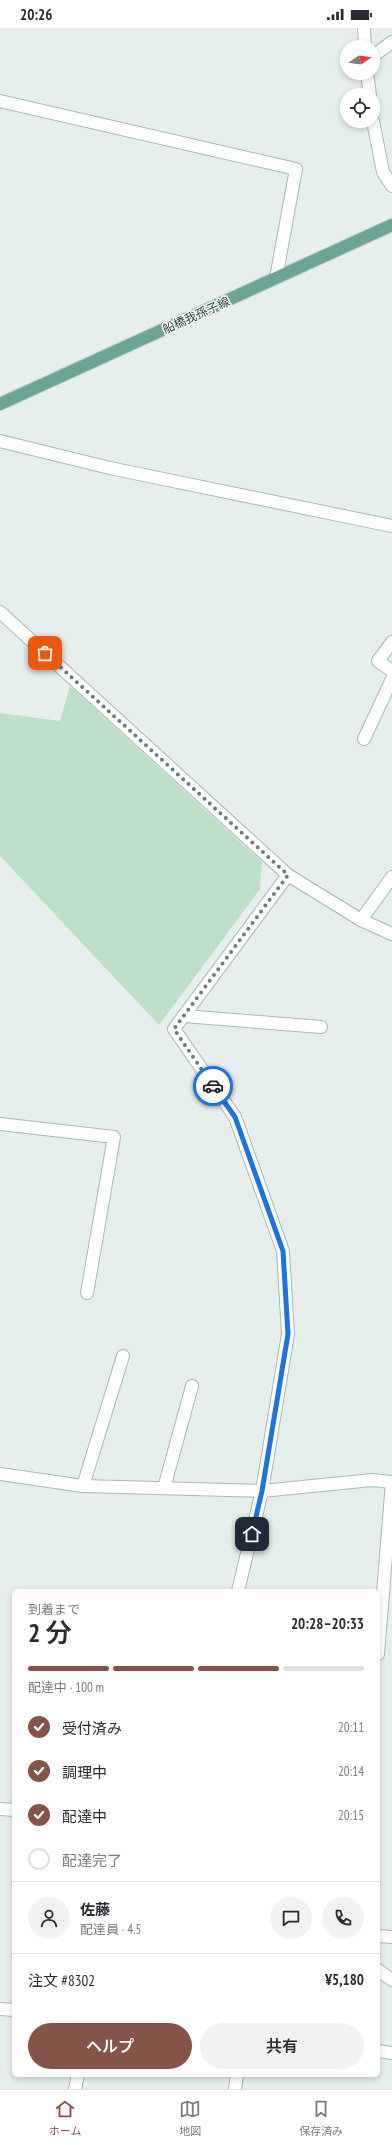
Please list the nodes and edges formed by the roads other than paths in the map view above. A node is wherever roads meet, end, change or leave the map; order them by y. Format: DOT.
graph roads {
  1 [pos="364,28"];
  2 [pos="365,40"];
  3 [pos="392,42"];
  4 [pos="380,51"];
  5 [pos="0,101"];
  6 [pos="374,128"];
  7 [pos="392,186"];
  8 [pos="392,225"];
  9 [pos="276,278"];
  10 [pos="0,404"];
  11 [pos="0,441"];
  12 [pos="392,526"];
  13 [pos="0,612"];
  14 [pos="392,642"];
  15 [pos="392,671"];
  16 [pos="392,679"];
  17 [pos="364,739"];
  18 [pos="288,875"];
  19 [pos="392,877"];
  20 [pos="360,920"];
  21 [pos="392,934"];
  22 [pos="184,1016"];
  23 [pos="321,1026"];
  24 [pos="0,1124"];
  25 [pos="87,1293"];
  26 [pos="123,1356"];
  27 [pos="192,1386"];
  28 [pos="0,1474"];
  29 [pos="392,1482"];
  30 [pos="83,1486"];
  31 [pos="164,1488"];
  32 [pos="262,1491"];
  33 [pos="238,1589"];
  34 [pos="380,1629"];
  35 [pos="0,1809"];
  36 [pos="12,1810"];
  37 [pos="380,1936"];
  38 [pos="392,1937"];
  39 [pos="380,1971"];
  40 [pos="392,1980"];
  41 [pos="0,2009"];
  42 [pos="12,2010"];
  43 [pos="380,2052"];
  44 [pos="392,2053"];
  45 [pos="78,2077"];
  46 [pos="237,2077"];
  47 [pos="75,2089"];
  48 [pos="236,2089"];
  1 -- 2 [label="street"];
  3 -- 4 [label="street"];
  5 -- 9 [label="street"];
  6 -- 7 [label="street"];
  8 -- 9 [label="main road, 船橋我孫子線"];
  9 -- 10 [label="main road, 船橋我孫子線"];
  11 -- 12 [label="street"];
  13 -- 18 [label="street"];
  14 -- 15 [label="street"];
  16 -- 17 [label="street"];
  18 -- 20 [label="street"];
  18 -- 22 [label="street"];
  19 -- 20 [label="street"];
  20 -- 21 [label="street"];
  22 -- 23 [label="street"];
  22 -- 32 [label="street"];
  24 -- 25 [label="street"];
  26 -- 30 [label="street"];
  27 -- 31 [label="street"];
  28 -- 30 [label="street"];
  29 -- 32 [label="street"];
  29 -- 34 [label="street"];
  30 -- 31 [label="street"];
  31 -- 32 [label="street"];
  32 -- 33 [label="street"];
  35 -- 36 [label="street"];
  37 -- 38 [label="street"];
  39 -- 40 [label="street"];
  41 -- 42 [label="street"];
  43 -- 44 [label="street"];
  45 -- 47 [label="street"];
  46 -- 48 [label="street"];
}
